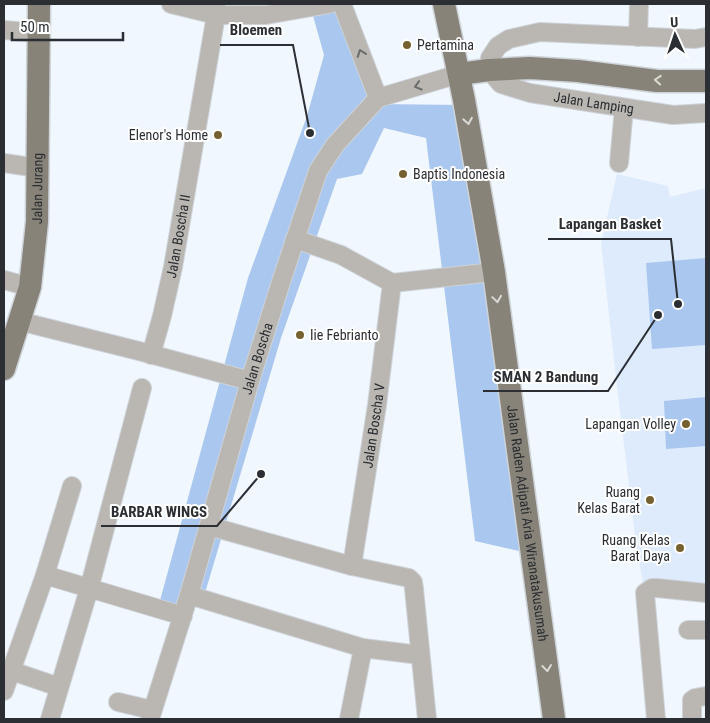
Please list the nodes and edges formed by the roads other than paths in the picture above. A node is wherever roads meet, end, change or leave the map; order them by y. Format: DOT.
graph roads {
  1 [pos="40,4"];
  2 [pos="171,4"];
  3 [pos="329,4"];
  4 [pos="342,4"];
  5 [pos="444,4"];
  6 [pos="639,4"];
  7 [pos="216,9"];
  8 [pos="4,30"];
  9 [pos="39,33"];
  10 [pos="706,36"];
  11 [pos="638,37"];
  12 [pos="489,70"];
  13 [pos="459,74"];
  14 [pos="706,81"];
  15 [pos="378,98"];
  16 [pos="624,108"];
  17 [pos="706,113"];
  18 [pos="4,163"];
  19 [pos="620,164"];
  20 [pos="38,168"];
  21 [pos="295,239"];
  22 [pos="494,272"];
  23 [pos="4,280"];
  24 [pos="392,283"];
  25 [pos="30,287"];
  26 [pos="20,321"];
  27 [pos="151,355"];
  28 [pos="4,369"];
  29 [pos="250,381"];
  30 [pos="142,388"];
  31 [pos="72,486"];
  32 [pos="209,526"];
  33 [pos="352,566"];
  34 [pos="45,575"];
  35 [pos="89,589"];
  36 [pos="706,594"];
  37 [pos="189,595"];
  38 [pos="183,616"];
  39 [pos="688,630"];
  40 [pos="706,630"];
  41 [pos="363,648"];
  42 [pos="420,655"];
  43 [pos="12,671"];
  44 [pos="60,687"];
  45 [pos="4,691"];
  46 [pos="706,696"];
  47 [pos="118,702"];
  48 [pos="151,715"];
  49 [pos="50,719"];
  50 [pos="349,719"];
  51 [pos="427,719"];
  52 [pos="554,719"];
  53 [pos="656,719"];
  54 [pos="692,719"];
  1 -- 9 [label="main road, Jalan Jurang"];
  2 -- 7 [label="street"];
  3 -- 7 [label="street"];
  15 -- 4 [label="street, one-way"];
  5 -- 13 [label="main road, Jalan Raden Adipati Aria Wiranatakusumah"];
  6 -- 11 [label="street"];
  7 -- 27 [label="street, Jalan Boscha II"];
  8 -- 9 [label="street"];
  9 -- 20 [label="main road, Jalan Jurang"];
  10 -- 11 [label="street"];
  11 -- 12 [label="street"];
  12 -- 13 [label="main road, Jalan Lamping"];
  14 -- 12 [label="main road, Jalan Lamping, one-way"];
  12 -- 16 [label="street, Jalan Lamping"];
  13 -- 15 [label="street, one-way"];
  13 -- 22 [label="main road, Jalan Raden Adipati Aria Wiranatakusumah, one-way"];
  15 -- 21 [label="street, Jalan Boscha"];
  16 -- 17 [label="street, Jalan Lamping"];
  16 -- 19 [label="street"];
  18 -- 20 [label="street"];
  20 -- 25 [label="main road, Jalan Jurang"];
  21 -- 24 [label="street"];
  21 -- 29 [label="street, Jalan Boscha"];
  22 -- 24 [label="street"];
  22 -- 52 [label="main road, Jalan Raden Adipati Aria Wiranatakusumah, one-way"];
  23 -- 25 [label="street"];
  24 -- 33 [label="street, Jalan Boscha V"];
  25 -- 26 [label="main road, Jalan Jurang"];
  26 -- 27 [label="street"];
  26 -- 28 [label="main road, Jalan Jurang"];
  27 -- 29 [label="street"];
  29 -- 32 [label="street, Jalan Boscha"];
  30 -- 35 [label="street"];
  31 -- 34 [label="street"];
  32 -- 33 [label="street"];
  32 -- 37 [label="street, Jalan Boscha"];
  33 -- 42 [label="street"];
  34 -- 35 [label="street"];
  34 -- 43 [label="street"];
  35 -- 38 [label="street"];
  35 -- 44 [label="street"];
  36 -- 53 [label="street"];
  37 -- 38 [label="street, Jalan Boscha"];
  37 -- 41 [label="street"];
  38 -- 48 [label="street, Jalan Boscha"];
  39 -- 40 [label="street"];
  41 -- 42 [label="street"];
  41 -- 50 [label="street"];
  42 -- 51 [label="street"];
  43 -- 44 [label="street"];
  43 -- 45 [label="street"];
  44 -- 49 [label="street"];
  46 -- 54 [label="street"];
  47 -- 48 [label="street"];
}
